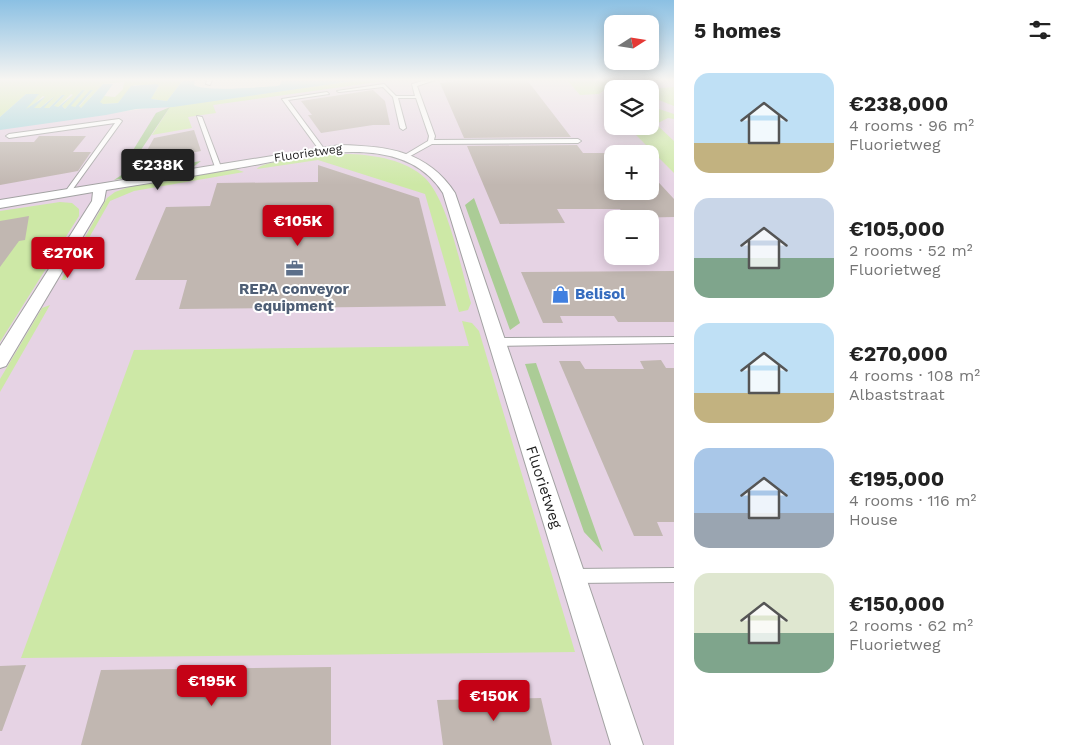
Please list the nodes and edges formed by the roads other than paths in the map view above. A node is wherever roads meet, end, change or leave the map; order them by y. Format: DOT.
graph roads {
  1 [pos="296,115"];
  2 [pos="400,115"];
  3 [pos="424,115"];
  4 [pos="199,117"];
  5 [pos="403,128"];
  6 [pos="9,136"];
  7 [pos="578,141"];
  8 [pos="431,142"];
  9 [pos="322,150"];
  10 [pos="405,157"];
  11 [pos="218,167"];
  12 [pos="101,186"];
  13 [pos="68,192"];
  14 [pos="0,204"];
  15 [pos="674,340"];
  16 [pos="497,342"];
  17 [pos="0,361"];
  18 [pos="674,575"];
  19 [pos="572,576"];
  20 [pos="627,745"];
  1 -- 9 [label="lane"];
  2 -- 5 [label="lane"];
  3 -- 8 [label="lane"];
  4 -- 11 [label="lane"];
  6 -- 13 [label="lane"];
  7 -- 8 [label="lane"];
  8 -- 10 [label="lane"];
  9 -- 10 [label="street, Fluorietweg"];
  9 -- 11 [label="street, Fluorietweg"];
  10 -- 16 [label="street, Fluorietweg"];
  11 -- 12 [label="street, Fluorietweg"];
  12 -- 13 [label="street, Fluorietweg"];
  12 -- 17 [label="street"];
  13 -- 14 [label="street, Fluorietweg"];
  15 -- 16 [label="lane"];
  16 -- 19 [label="street, Fluorietweg"];
  18 -- 19 [label="lane"];
  19 -- 20 [label="street, Fluorietweg"];
}
